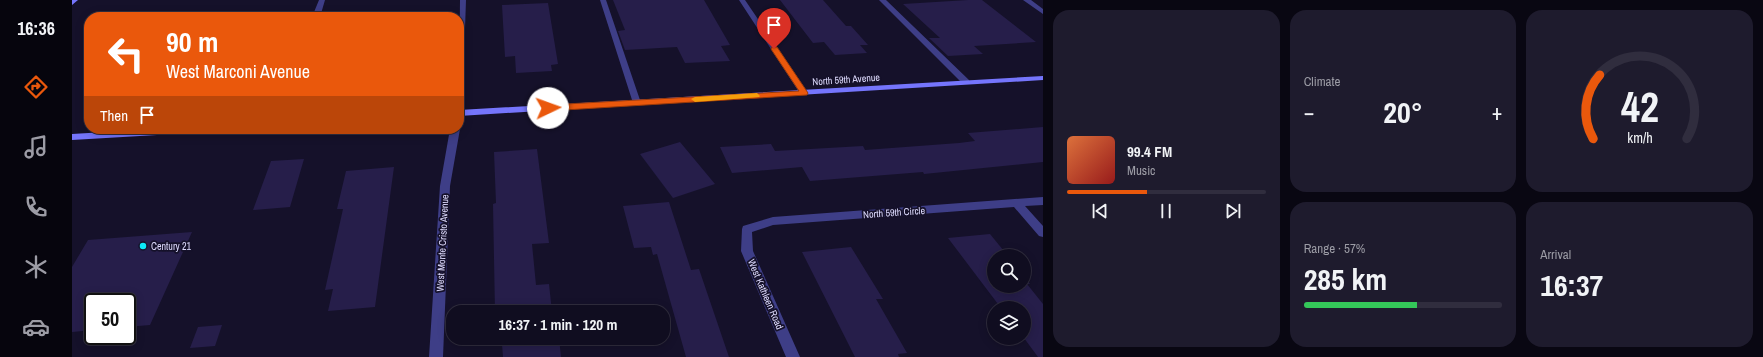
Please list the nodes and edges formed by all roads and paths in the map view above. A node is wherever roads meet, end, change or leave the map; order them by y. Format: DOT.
graph roads {
  1 [pos="75,0"];
  2 [pos="322,0"];
  3 [pos="463,0"];
  4 [pos="603,0"];
  5 [pos="742,0"];
  6 [pos="882,0"];
  7 [pos="1026,0"];
  8 [pos="72,3"];
  9 [pos="318,12"];
  10 [pos="462,12"];
  11 [pos="1043,12"];
  12 [pos="1043,78"];
  13 [pos="966,82"];
  14 [pos="804,93"];
  15 [pos="637,103"];
  16 [pos="464,113"];
  17 [pos="123,134"];
  18 [pos="454,134"];
  19 [pos="72,137"];
  20 [pos="1043,201"];
  21 [pos="1016,203"];
  22 [pos="747,229"];
  23 [pos="1043,233"];
  24 [pos="436,357"];
  25 [pos="793,357"];
  1 -- 8 [label="main road"];
  2 -- 9 [label="street"];
  3 -- 10 [label="street"];
  4 -- 15 [label="street"];
  5 -- 14 [label="street"];
  6 -- 13 [label="street"];
  7 -- 11 [label="street"];
  12 -- 13 [label="main road, North 59th Avenue"];
  13 -- 14 [label="main road, North 59th Avenue"];
  14 -- 15 [label="main road, North 59th Avenue"];
  15 -- 16 [label="main road, North 59th Avenue"];
  17 -- 19 [label="main road"];
  18 -- 24 [label="street, West Monte Cristo Avenue"];
  20 -- 21 [label="street, North 59th Circle"];
  21 -- 22 [label="street, North 59th Circle"];
  21 -- 23 [label="street"];
  22 -- 25 [label="street, West Kathleen Road"];
}
